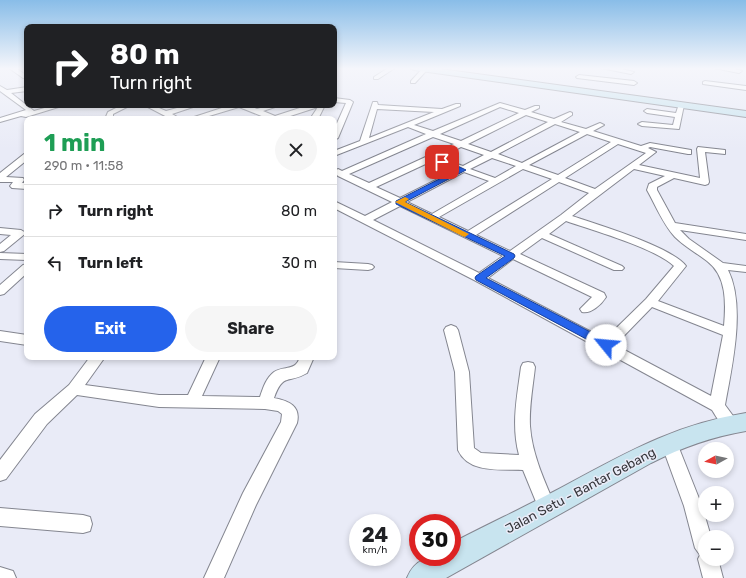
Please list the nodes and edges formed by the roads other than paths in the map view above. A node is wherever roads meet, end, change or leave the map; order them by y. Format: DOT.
graph roads {
  1 [pos="8,95"];
  2 [pos="611,95"];
  3 [pos="337,100"];
  4 [pos="458,105"];
  5 [pos="681,105"];
  6 [pos="24,106"];
  7 [pos="537,107"];
  8 [pos="27,108"];
  9 [pos="51,108"];
  10 [pos="121,108"];
  11 [pos="156,108"];
  12 [pos="185,108"];
  13 [pos="228,108"];
  14 [pos="247,108"];
  15 [pos="269,108"];
  16 [pos="307,108"];
  17 [pos="444,110"];
  18 [pos="647,111"];
  19 [pos="213,112"];
  20 [pos="257,112"];
  21 [pos="526,112"];
  22 [pos="166,113"];
  23 [pos="570,114"];
  24 [pos="746,114"];
  25 [pos="679,115"];
  26 [pos="110,116"];
  27 [pos="172,116"];
  28 [pos="201,116"];
  29 [pos="220,116"];
  30 [pos="267,116"];
  31 [pos="283,116"];
  32 [pos="10,119"];
  33 [pos="402,119"];
  34 [pos="0,120"];
  35 [pos="554,122"];
  36 [pos="24,123"];
  37 [pos="0,124"];
  38 [pos="642,124"];
  39 [pos="600,125"];
  40 [pos="337,131"];
  41 [pos="586,132"];
  42 [pos="434,134"];
  43 [pos="618,141"];
  44 [pos="364,142"];
  45 [pos="462,144"];
  46 [pos="337,146"];
  47 [pos="643,148"];
  48 [pos="344,150"];
  49 [pos="688,152"];
  50 [pos="722,152"];
  51 [pos="337,153"];
  52 [pos="490,154"];
  53 [pos="24,158"];
  54 [pos="432,158"];
  55 [pos="522,165"];
  56 [pos="632,166"];
  57 [pos="463,170"];
  58 [pos="338,172"];
  59 [pos="674,175"];
  60 [pos="0,178"];
  61 [pos="558,178"];
  62 [pos="496,181"];
  63 [pos="24,186"];
  64 [pos="368,187"];
  65 [pos="596,192"];
  66 [pos="399,202"];
  67 [pos="337,206"];
  68 [pos="565,216"];
  69 [pos="431,218"];
  70 [pos="365,220"];
  71 [pos="672,226"];
  72 [pos="24,230"];
  73 [pos="0,231"];
  74 [pos="541,234"];
  75 [pos="468,236"];
  76 [pos="746,237"];
  77 [pos="0,249"];
  78 [pos="0,256"];
  79 [pos="512,256"];
  80 [pos="24,257"];
  81 [pos="337,265"];
  82 [pos="720,266"];
  83 [pos="368,267"];
  84 [pos="618,268"];
  85 [pos="746,269"];
  86 [pos="24,270"];
  87 [pos="480,278"];
  88 [pos="0,291"];
  89 [pos="650,302"];
  90 [pos="586,309"];
  91 [pos="451,330"];
  92 [pos="730,333"];
  93 [pos="0,336"];
  94 [pos="24,340"];
  95 [pos="606,345"];
  96 [pos="96,360"];
  97 [pos="212,360"];
  98 [pos="307,360"];
  99 [pos="528,367"];
  100 [pos="74,389"];
  101 [pos="192,402"];
  102 [pos="265,403"];
  103 [pos="731,417"];
  104 [pos="669,444"];
  105 [pos="530,463"];
  106 [pos="0,473"];
  107 [pos="547,508"];
  108 [pos="0,517"];
  109 [pos="83,524"];
  110 [pos="700,530"];
  111 [pos="710,566"];
  112 [pos="0,577"];
  113 [pos="6,578"];
  114 [pos="214,578"];
  115 [pos="422,578"];
  116 [pos="714,578"];
  1 -- 6 [label="street"];
  2 -- 5 [label="main road"];
  3 -- 40 [label="street"];
  4 -- 17 [label="street"];
  5 -- 24 [label="main road"];
  5 -- 25 [label="street"];
  7 -- 21 [label="street"];
  8 -- 32 [label="street"];
  9 -- 32 [label="street"];
  10 -- 26 [label="street"];
  11 -- 22 [label="street"];
  12 -- 22 [label="street"];
  13 -- 19 [label="street"];
  14 -- 20 [label="street"];
  15 -- 20 [label="street"];
  16 -- 31 [label="street"];
  17 -- 33 [label="street"];
  17 -- 33 [label="street"];
  18 -- 25 [label="street"];
  19 -- 28 [label="street"];
  19 -- 29 [label="street"];
  20 -- 30 [label="street"];
  21 -- 35 [label="street"];
  21 -- 42 [label="street"];
  21 -- 45 [label="street"];
  22 -- 27 [label="street"];
  23 -- 35 [label="street"];
  25 -- 38 [label="street"];
  32 -- 34 [label="street"];
  32 -- 36 [label="street"];
  32 -- 37 [label="street"];
  33 -- 42 [label="street"];
  33 -- 44 [label="street"];
  33 -- 44 [label="street"];
  35 -- 41 [label="street"];
  35 -- 52 [label="street"];
  39 -- 41 [label="street"];
  41 -- 43 [label="street"];
  41 -- 55 [label="street"];
  42 -- 45 [label="street"];
  42 -- 58 [label="street"];
  43 -- 47 [label="street"];
  43 -- 61 [label="street"];
  44 -- 48 [label="street"];
  45 -- 52 [label="street"];
  45 -- 54 [label="street"];
  46 -- 48 [label="street"];
  47 -- 49 [label="street"];
  47 -- 56 [label="street"];
  48 -- 51 [label="street"];
  50 -- 59 [label="street"];
  52 -- 55 [label="street"];
  52 -- 57 [label="street"];
  53 -- 60 [label="street"];
  54 -- 57 [label="street"];
  54 -- 64 [label="street"];
  55 -- 61 [label="street"];
  55 -- 62 [label="street"];
  56 -- 59 [label="street"];
  56 -- 65 [label="street"];
  57 -- 62 [label="street"];
  57 -- 66 [label="street"];
  58 -- 64 [label="street"];
  59 -- 71 [label="street"];
  60 -- 63 [label="street"];
  61 -- 65 [label="street"];
  61 -- 75 [label="street"];
  62 -- 69 [label="street"];
  64 -- 66 [label="street"];
  65 -- 68 [label="street"];
  66 -- 69 [label="street"];
  66 -- 70 [label="street"];
  67 -- 70 [label="street"];
  68 -- 74 [label="street"];
  68 -- 89 [label="street"];
  69 -- 75 [label="street"];
  70 -- 87 [label="street"];
  71 -- 76 [label="street"];
  71 -- 82 [label="street"];
  72 -- 73 [label="street"];
  72 -- 77 [label="street"];
  74 -- 79 [label="street"];
  74 -- 84 [label="street"];
  75 -- 79 [label="street"];
  78 -- 80 [label="street"];
  79 -- 87 [label="street"];
  79 -- 90 [label="street"];
  81 -- 83 [label="street"];
  82 -- 85 [label="street"];
  82 -- 92 [label="street"];
  86 -- 88 [label="street"];
  87 -- 95 [label="street"];
  89 -- 92 [label="street"];
  89 -- 95 [label="street"];
  91 -- 105 [label="street"];
  92 -- 103 [label="street"];
  93 -- 94 [label="street"];
  95 -- 103 [label="street"];
  96 -- 100 [label="street"];
  97 -- 101 [label="street"];
  98 -- 102 [label="street"];
  99 -- 105 [label="street"];
  100 -- 101 [label="street"];
  100 -- 106 [label="street"];
  101 -- 102 [label="street"];
  102 -- 114 [label="street"];
  103 -- 104 [label="main road, Jalan Setu - Bantar Gebang"];
  104 -- 107 [label="main road, Jalan Setu - Bantar Gebang"];
  104 -- 110 [label="street"];
  105 -- 107 [label="street"];
  107 -- 115 [label="main road, Jalan Setu - Bantar Gebang"];
  108 -- 109 [label="street"];
  111 -- 116 [label="street"];
  112 -- 113 [label="street"];
}
